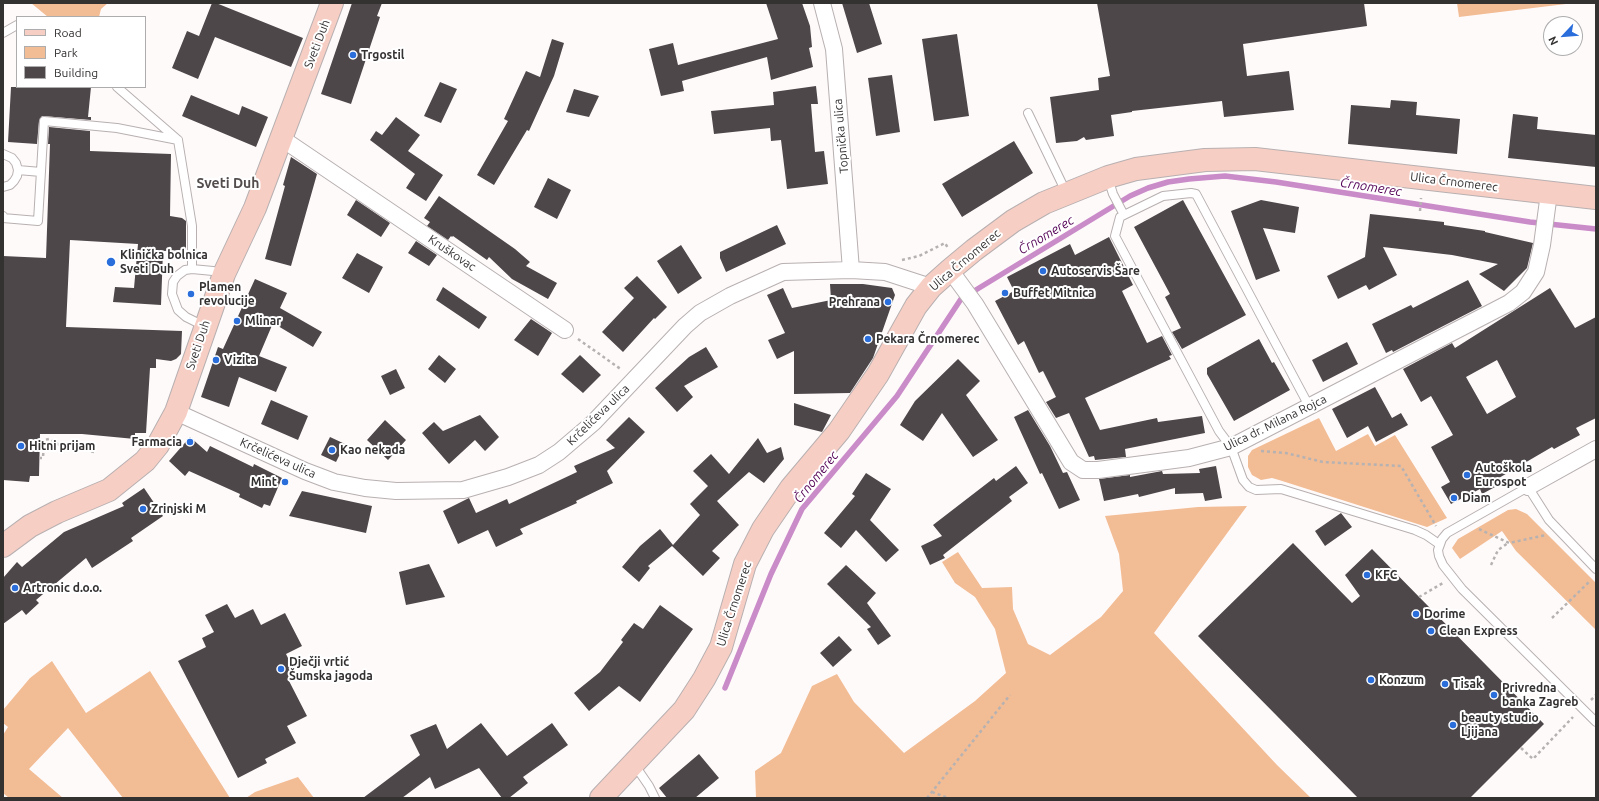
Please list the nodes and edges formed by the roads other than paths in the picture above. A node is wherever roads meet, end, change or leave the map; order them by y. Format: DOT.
graph roads {
  1 [pos="332,3"];
  2 [pos="822,3"];
  3 [pos="16,26"];
  4 [pos="3,33"];
  5 [pos="118,88"];
  6 [pos="1028,113"];
  7 [pos="281,138"];
  8 [pos="178,140"];
  9 [pos="3,154"];
  10 [pos="18,170"];
  11 [pos="41,172"];
  12 [pos="1110,185"];
  13 [pos="3,187"];
  14 [pos="1549,192"];
  15 [pos="1067,193"];
  16 [pos="1596,198"];
  17 [pos="1124,213"];
  18 [pos="3,216"];
  19 [pos="951,261"];
  20 [pos="192,269"];
  21 [pos="851,270"];
  22 [pos="224,274"];
  23 [pos="931,287"];
  24 [pos="204,327"];
  25 [pos="565,330"];
  26 [pos="1309,406"];
  27 [pos="176,412"];
  28 [pos="1231,447"];
  29 [pos="1596,449"];
  30 [pos="1528,487"];
  31 [pos="1439,544"];
  32 [pos="3,546"];
  33 [pos="1596,569"];
  34 [pos="1596,722"];
  35 [pos="634,763"];
  36 [pos="601,798"];
  37 [pos="655,798"];
  1 -- 7 [label="street, Sveti Duh"];
  2 -- 21 [label="street, Topnička ulica"];
  3 -- 4 [label="lane"];
  5 -- 8 [label="lane"];
  6 -- 15 [label="lane"];
  7 -- 22 [label="street, Sveti Duh"];
  7 -- 25 [label="street, Kruškovac"];
  8 -- 11 [label="lane"];
  8 -- 20 [label="lane"];
  9 -- 10 [label="lane"];
  10 -- 11 [label="lane"];
  10 -- 13 [label="lane"];
  11 -- 18 [label="lane"];
  12 -- 14 [label="street, Ulica Črnomerec"];
  12 -- 15 [label="street, Ulica Črnomerec"];
  12 -- 17 [label="lane"];
  14 -- 16 [label="street, Ulica Črnomerec"];
  14 -- 26 [label="street, Ulica dr. Milana Rojca"];
  15 -- 19 [label="street, Ulica Črnomerec"];
  17 -- 26 [label="lane"];
  17 -- 28 [label="lane"];
  19 -- 23 [label="street, Ulica Črnomerec"];
  19 -- 28 [label="street, Ulica dr. Milana Rojca"];
  20 -- 22 [label="lane"];
  20 -- 24 [label="lane"];
  21 -- 23 [label="street, Krčelićeva ulica"];
  21 -- 27 [label="street, Krčelićeva ulica"];
  22 -- 24 [label="street, Sveti Duh"];
  23 -- 35 [label="street, Ulica Črnomerec"];
  24 -- 27 [label="street, Sveti Duh"];
  26 -- 28 [label="street, Ulica dr. Milana Rojca"];
  27 -- 32 [label="street, Sveti Duh"];
  28 -- 31 [label="lane"];
  29 -- 30 [label="street"];
  30 -- 31 [label="lane"];
  30 -- 33 [label="lane"];
  31 -- 34 [label="lane"];
  35 -- 36 [label="street, Ulica Črnomerec"];
  35 -- 37 [label="lane"];
}
